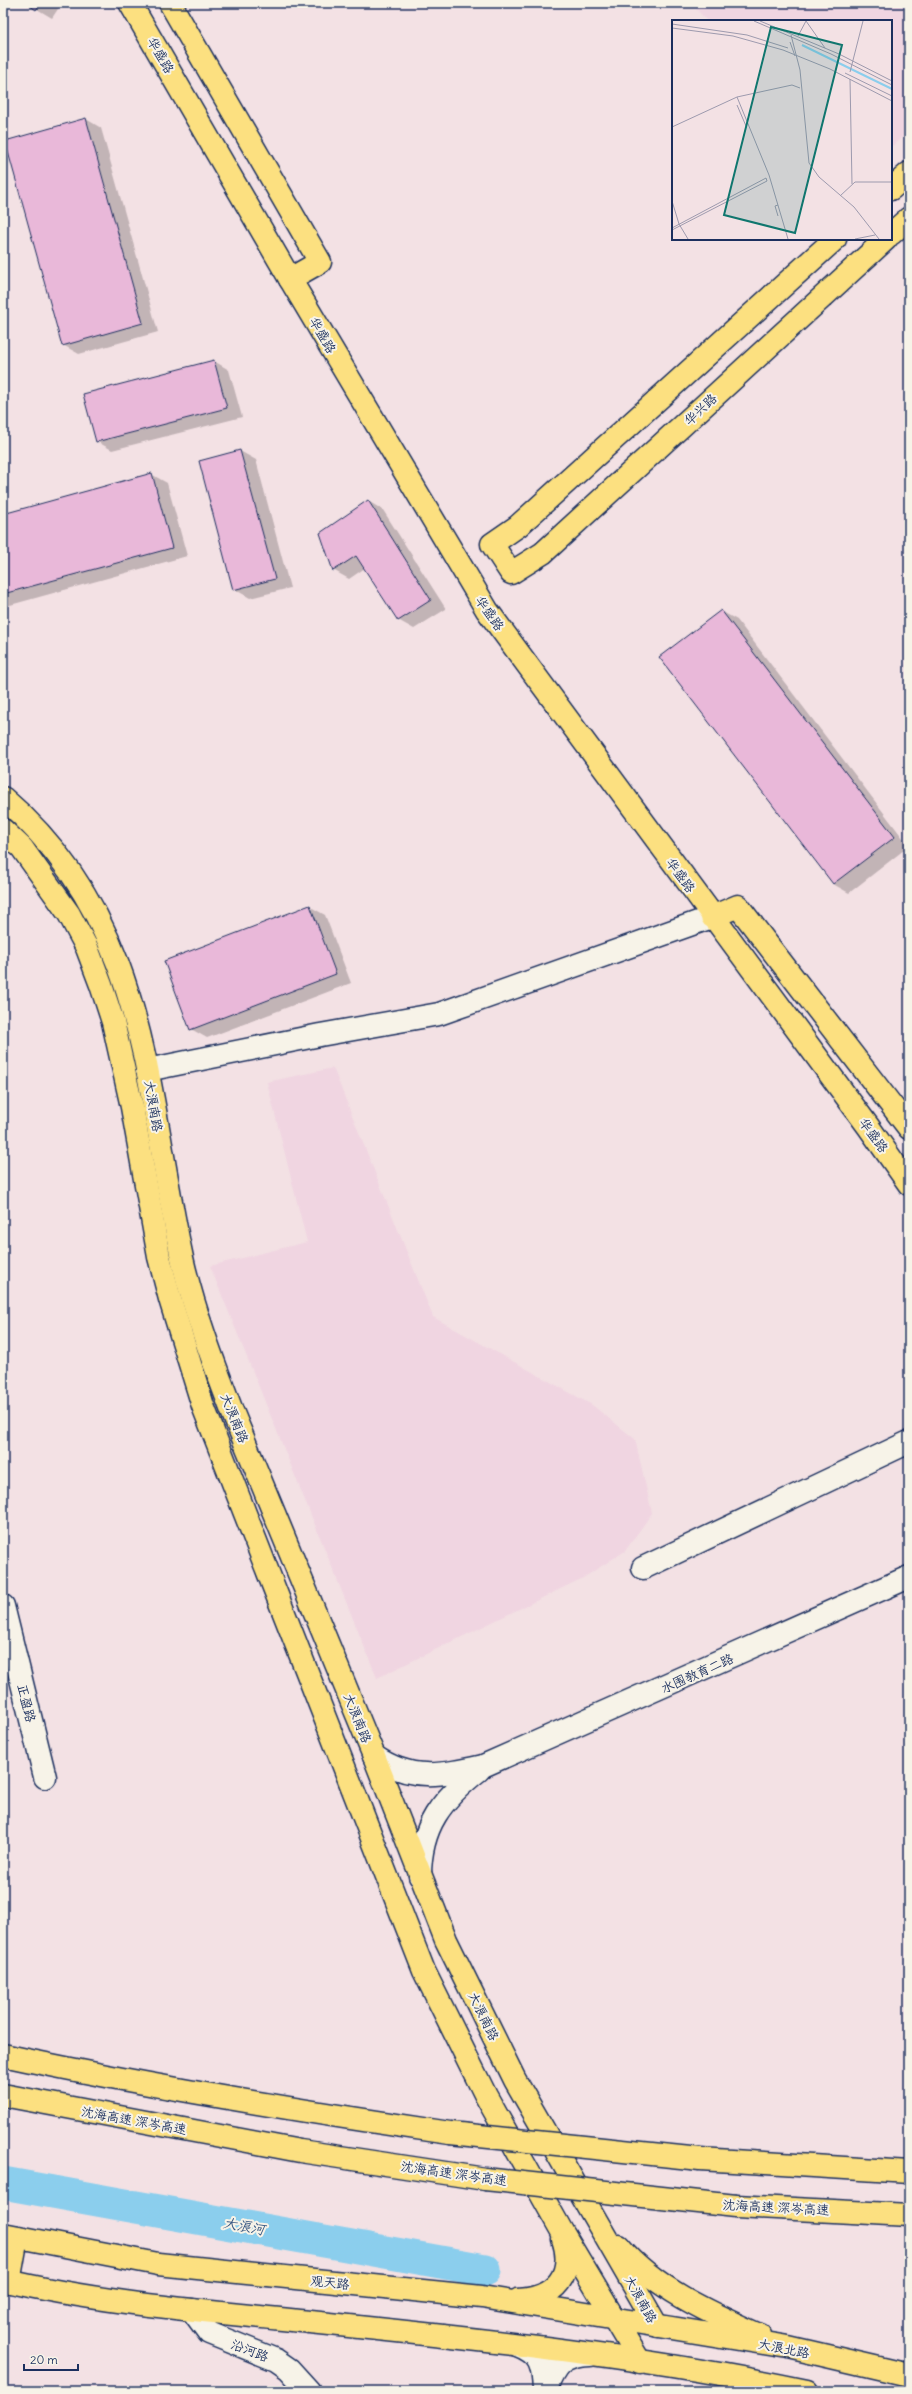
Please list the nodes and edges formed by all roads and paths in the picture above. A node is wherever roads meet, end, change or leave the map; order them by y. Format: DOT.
graph roads {
  1 [pos="130,3"];
  2 [pos="170,3"];
  3 [pos="909,173"];
  4 [pos="892,188"];
  5 [pos="909,218"];
  6 [pos="892,233"];
  7 [pos="834,240"];
  8 [pos="885,240"];
  9 [pos="290,279"];
  10 [pos="5,804"];
  11 [pos="3,830"];
  12 [pos="712,917"];
  13 [pos="148,1070"];
  14 [pos="909,1128"];
  15 [pos="909,1184"];
  16 [pos="909,1442"];
  17 [pos="643,1568"];
  18 [pos="909,1577"];
  19 [pos="3,1606"];
  20 [pos="374,1756"];
  21 [pos="483,1766"];
  22 [pos="45,1777"];
  23 [pos="420,1876"];
  24 [pos="467,1983"];
  25 [pos="437,1996"];
  26 [pos="3,2055"];
  27 [pos="3,2095"];
  28 [pos="909,2172"];
  29 [pos="592,2214"];
  30 [pos="909,2215"];
  31 [pos="558,2225"];
  32 [pos="10,2235"];
  33 [pos="6,2281"];
  34 [pos="502,2300"];
  35 [pos="192,2310"];
  36 [pos="616,2319"];
  37 [pos="657,2326"];
  38 [pos="517,2345"];
  39 [pos="788,2347"];
  40 [pos="590,2355"];
  41 [pos="640,2362"];
  42 [pos="909,2375"];
  43 [pos="309,2391"];
  44 [pos="544,2391"];
  45 [pos="807,2391"];
  1 -- 9 [label="main road, 华盛路"];
  2 -- 9 [label="main road"];
  3 -- 4 [label="main road"];
  5 -- 6 [label="main road"];
  7 -- 8 [label="main road, 华兴路"];
  9 -- 12 [label="main road, 华盛路"];
  10 -- 13 [label="main road, 大浪南路"];
  11 -- 25 [label="main road, 大浪南路"];
  12 -- 13 [label="street"];
  12 -- 14 [label="main road"];
  12 -- 15 [label="main road, 华盛路"];
  13 -- 20 [label="main road, 大浪南路"];
  16 -- 17 [label="street"];
  18 -- 21 [label="street, 水围教育二路"];
  19 -- 22 [label="street, 正盈路"];
  20 -- 21 [label="street"];
  20 -- 23 [label="main road, 大浪南路"];
  21 -- 23 [label="street"];
  23 -- 24 [label="main road, 大浪南路"];
  24 -- 25 [label="main road"];
  24 -- 29 [label="main road, 大浪南路"];
  25 -- 31 [label="main road, 大浪南路"];
  26 -- 28 [label="main road, bridge"];
  27 -- 30 [label="main road, 沈海高速 深岑高速, bridge"];
  29 -- 37 [label="main road, 大浪南路"];
  29 -- 39 [label="main road"];
  31 -- 34 [label="main road"];
  31 -- 36 [label="main road, 大浪南路"];
  32 -- 33 [label="main road"];
  32 -- 34 [label="main road, 观天路"];
  33 -- 35 [label="main road"];
  34 -- 36 [label="main road, 观天路"];
  35 -- 38 [label="main road"];
  35 -- 43 [label="street, 沿河路"];
  36 -- 37 [label="main road, 观天路"];
  36 -- 41 [label="main road, 大浪南路"];
  37 -- 39 [label="main road, 大浪北路"];
  37 -- 41 [label="main road, 大浪南路"];
  38 -- 40 [label="main road"];
  38 -- 44 [label="street"];
  39 -- 42 [label="main road, 大浪北路"];
  40 -- 41 [label="main road"];
  40 -- 44 [label="street"];
  41 -- 45 [label="main road"];
}
